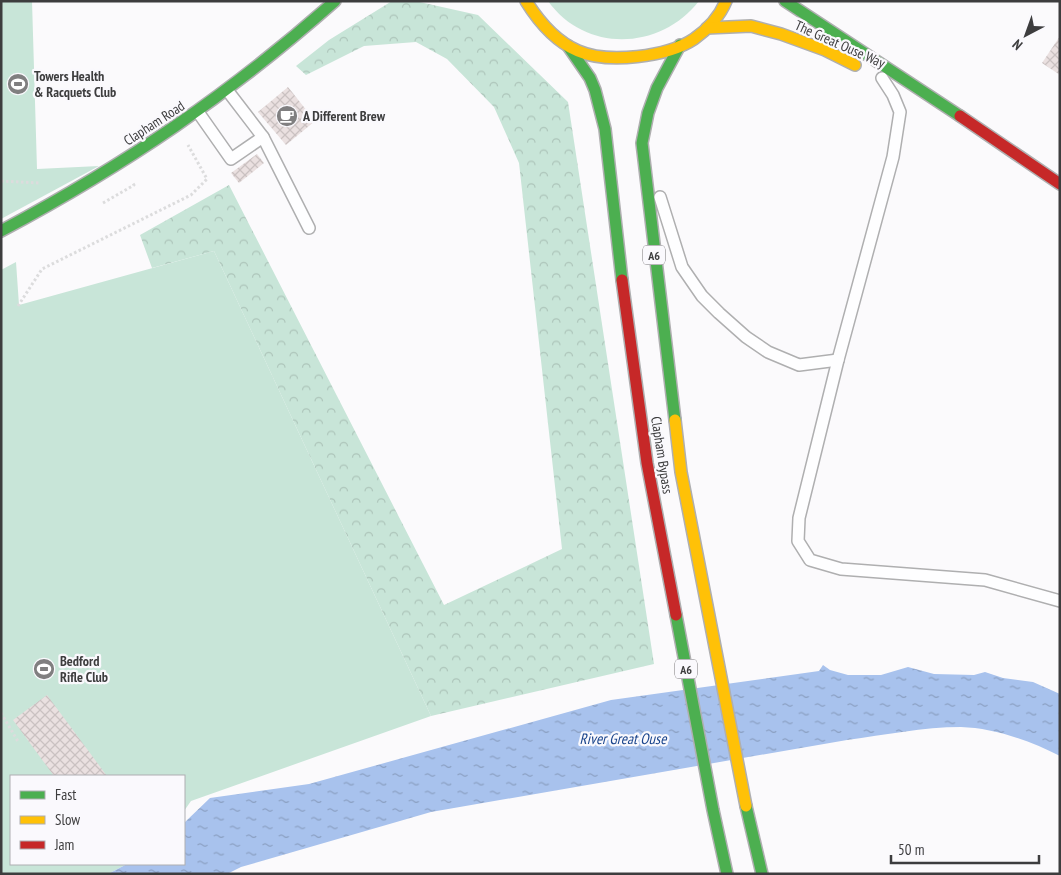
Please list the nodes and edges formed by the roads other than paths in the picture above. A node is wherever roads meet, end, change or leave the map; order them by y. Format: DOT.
graph roads {
  1 [pos="516,1"];
  2 [pos="526,1"];
  3 [pos="726,1"];
  4 [pos="785,1"];
  5 [pos="340,3"];
  6 [pos="533,13"];
  7 [pos="707,28"];
  8 [pos="680,45"];
  9 [pos="568,46"];
  10 [pos="874,74"];
  11 [pos="227,90"];
  12 [pos="929,97"];
  13 [pos="198,112"];
  14 [pos="263,137"];
  15 [pos="642,143"];
  16 [pos="1060,184"];
  17 [pos="309,228"];
  18 [pos="1,231"];
  19 [pos="838,360"];
  20 [pos="1060,601"];
  21 [pos="728,874"];
  22 [pos="762,874"];
  1 -- 6 [label="main road"];
  2 -- 6 [label="main road"];
  3 -- 7 [label="main road"];
  4 -- 12 [label="main road, The Great Ouse Way"];
  5 -- 11 [label="main road, Clapham Road"];
  6 -- 9 [label="main road"];
  7 -- 8 [label="main road"];
  7 -- 10 [label="main road, The Great Ouse Way"];
  8 -- 9 [label="main road"];
  8 -- 15 [label="main road, Clapham Bypass / A6"];
  9 -- 21 [label="main road, Clapham Bypass / A6"];
  10 -- 12 [label="main road, The Great Ouse Way"];
  10 -- 19 [label="lane"];
  11 -- 13 [label="main road, Clapham Road"];
  11 -- 14 [label="lane"];
  12 -- 16 [label="main road, The Great Ouse Way"];
  13 -- 14 [label="lane"];
  13 -- 18 [label="main road, Clapham Road"];
  14 -- 17 [label="lane"];
  15 -- 19 [label="lane"];
  15 -- 22 [label="main road, Clapham Bypass / A6"];
  19 -- 20 [label="lane"];
}
